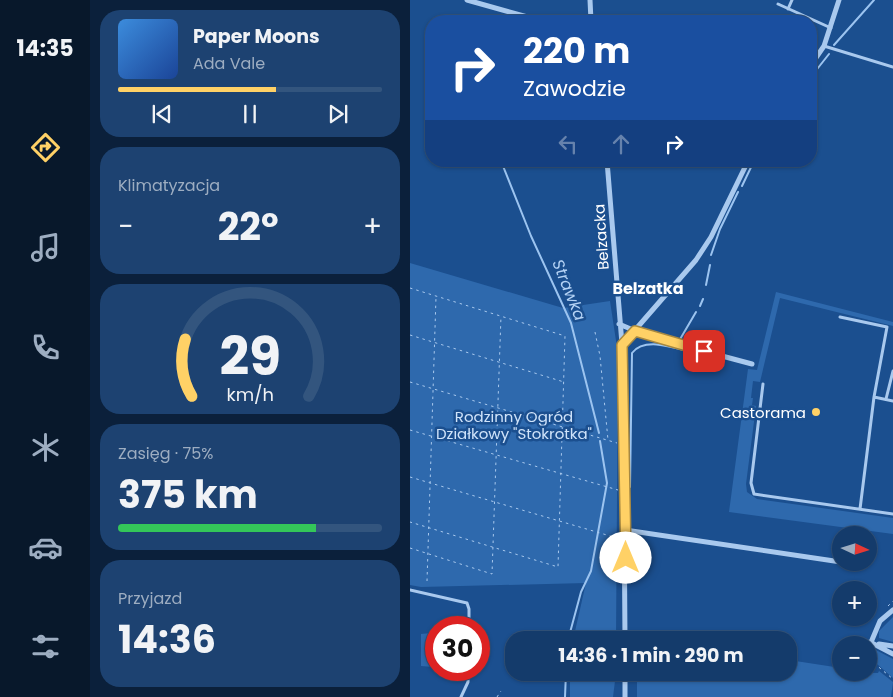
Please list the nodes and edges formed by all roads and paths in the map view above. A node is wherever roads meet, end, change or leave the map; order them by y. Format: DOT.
graph roads {
  1 [pos="467,0"];
  2 [pos="590,0"];
  3 [pos="792,0"];
  4 [pos="839,0"];
  5 [pos="778,4"];
  6 [pos="788,9"];
  7 [pos="521,15"];
  8 [pos="591,15"];
  9 [pos="802,15"];
  10 [pos="817,22"];
  11 [pos="831,28"];
  12 [pos="824,46"];
  13 [pos="817,56"];
  14 [pos="893,67"];
  15 [pos="607,167"];
  16 [pos="745,167"];
  17 [pos="410,288"];
  18 [pos="436,296"];
  19 [pos="501,316"];
  20 [pos="840,317"];
  21 [pos="619,324"];
  22 [pos="887,328"];
  23 [pos="893,329"];
  24 [pos="635,331"];
  25 [pos="595,332"];
  26 [pos="410,335"];
  27 [pos="434,342"];
  28 [pos="622,345"];
  29 [pos="499,362"];
  30 [pos="752,364"];
  31 [pos="893,372"];
  32 [pos="410,382"];
  33 [pos="564,382"];
  34 [pos="763,384"];
  35 [pos="432,388"];
  36 [pos="874,397"];
  37 [pos="886,399"];
  38 [pos="893,401"];
  39 [pos="497,407"];
  40 [pos="562,428"];
  41 [pos="410,430"];
  42 [pos="431,436"];
  43 [pos="608,441"];
  44 [pos="617,444"];
  45 [pos="496,455"];
  46 [pos="560,474"];
  47 [pos="410,477"];
  48 [pos="430,482"];
  49 [pos="617,490"];
  50 [pos="494,502"];
  51 [pos="860,509"];
  52 [pos="893,514"];
  53 [pos="559,521"];
  54 [pos="410,522"];
  55 [pos="428,527"];
  56 [pos="626,530"];
  57 [pos="616,538"];
  58 [pos="493,546"];
  59 [pos="410,548"];
  60 [pos="428,554"];
  61 [pos="832,561"];
  62 [pos="427,581"];
  63 [pos="410,590"];
  64 [pos="893,610"];
  65 [pos="469,616"];
  66 [pos="626,631"];
  67 [pos="873,636"];
  68 [pos="877,645"];
  69 [pos="893,646"];
  70 [pos="877,647"];
  71 [pos="893,654"];
  72 [pos="877,666"];
  73 [pos="893,680"];
  74 [pos="468,681"];
  75 [pos="626,681"];
  76 [pos="501,691"];
  77 [pos="461,697"];
  78 [pos="497,697"];
  79 [pos="626,697"];
  1 -- 7 [label="street"];
  2 -- 8 [label="street"];
  3 -- 6 [label="lane"];
  4 -- 11 [label="street"];
  5 -- 6 [label="lane"];
  6 -- 9 [label="lane"];
  10 -- 11 [label="lane"];
  11 -- 12 [label="street"];
  12 -- 13 [label="street"];
  12 -- 14 [label="lane"];
  15 -- 21 [label="street, Belzacka"];
  16 -- 24 [label="street"];
  17 -- 18 [label="path"];
  18 -- 19 [label="path"];
  18 -- 27 [label="path"];
  19 -- 29 [label="path"];
  19 -- 33 [label="path"];
  20 -- 22 [label="lane"];
  21 -- 24 [label="street"];
  21 -- 28 [label="street, Belzacka"];
  22 -- 23 [label="lane"];
  22 -- 36 [label="lane"];
  24 -- 28 [label="street"];
  24 -- 30 [label="street"];
  25 -- 43 [label="path"];
  26 -- 27 [label="path"];
  27 -- 29 [label="path"];
  27 -- 35 [label="path"];
  28 -- 56 [label="street, Belzacka"];
  29 -- 33 [label="path"];
  29 -- 39 [label="path"];
  31 -- 37 [label="lane"];
  32 -- 35 [label="path"];
  33 -- 40 [label="path"];
  34 -- 51 [label="lane"];
  35 -- 39 [label="path"];
  35 -- 42 [label="path"];
  36 -- 37 [label="lane"];
  36 -- 51 [label="lane"];
  37 -- 38 [label="lane"];
  39 -- 40 [label="path"];
  39 -- 45 [label="path"];
  40 -- 43 [label="path"];
  40 -- 46 [label="path"];
  41 -- 42 [label="path"];
  42 -- 45 [label="path"];
  42 -- 48 [label="path"];
  43 -- 44 [label="path"];
  45 -- 46 [label="path"];
  45 -- 50 [label="path"];
  46 -- 49 [label="path"];
  46 -- 53 [label="path"];
  47 -- 48 [label="path"];
  48 -- 50 [label="path"];
  48 -- 55 [label="path"];
  50 -- 53 [label="path"];
  50 -- 58 [label="path"];
  51 -- 52 [label="lane"];
  53 -- 57 [label="path"];
  53 -- 58 [label="path"];
  54 -- 55 [label="path"];
  55 -- 58 [label="path"];
  55 -- 60 [label="path"];
  56 -- 61 [label="street"];
  56 -- 66 [label="street, Belzacka"];
  58 -- 60 [label="path"];
  59 -- 60 [label="path"];
  60 -- 62 [label="path"];
  63 -- 65 [label="lane"];
  64 -- 67 [label="street"];
  68 -- 69 [label="street"];
  70 -- 71 [label="street"];
  72 -- 73 [label="path"];
  74 -- 77 [label="lane"];
  75 -- 79 [label="street"];
  76 -- 78 [label="path"];
}
